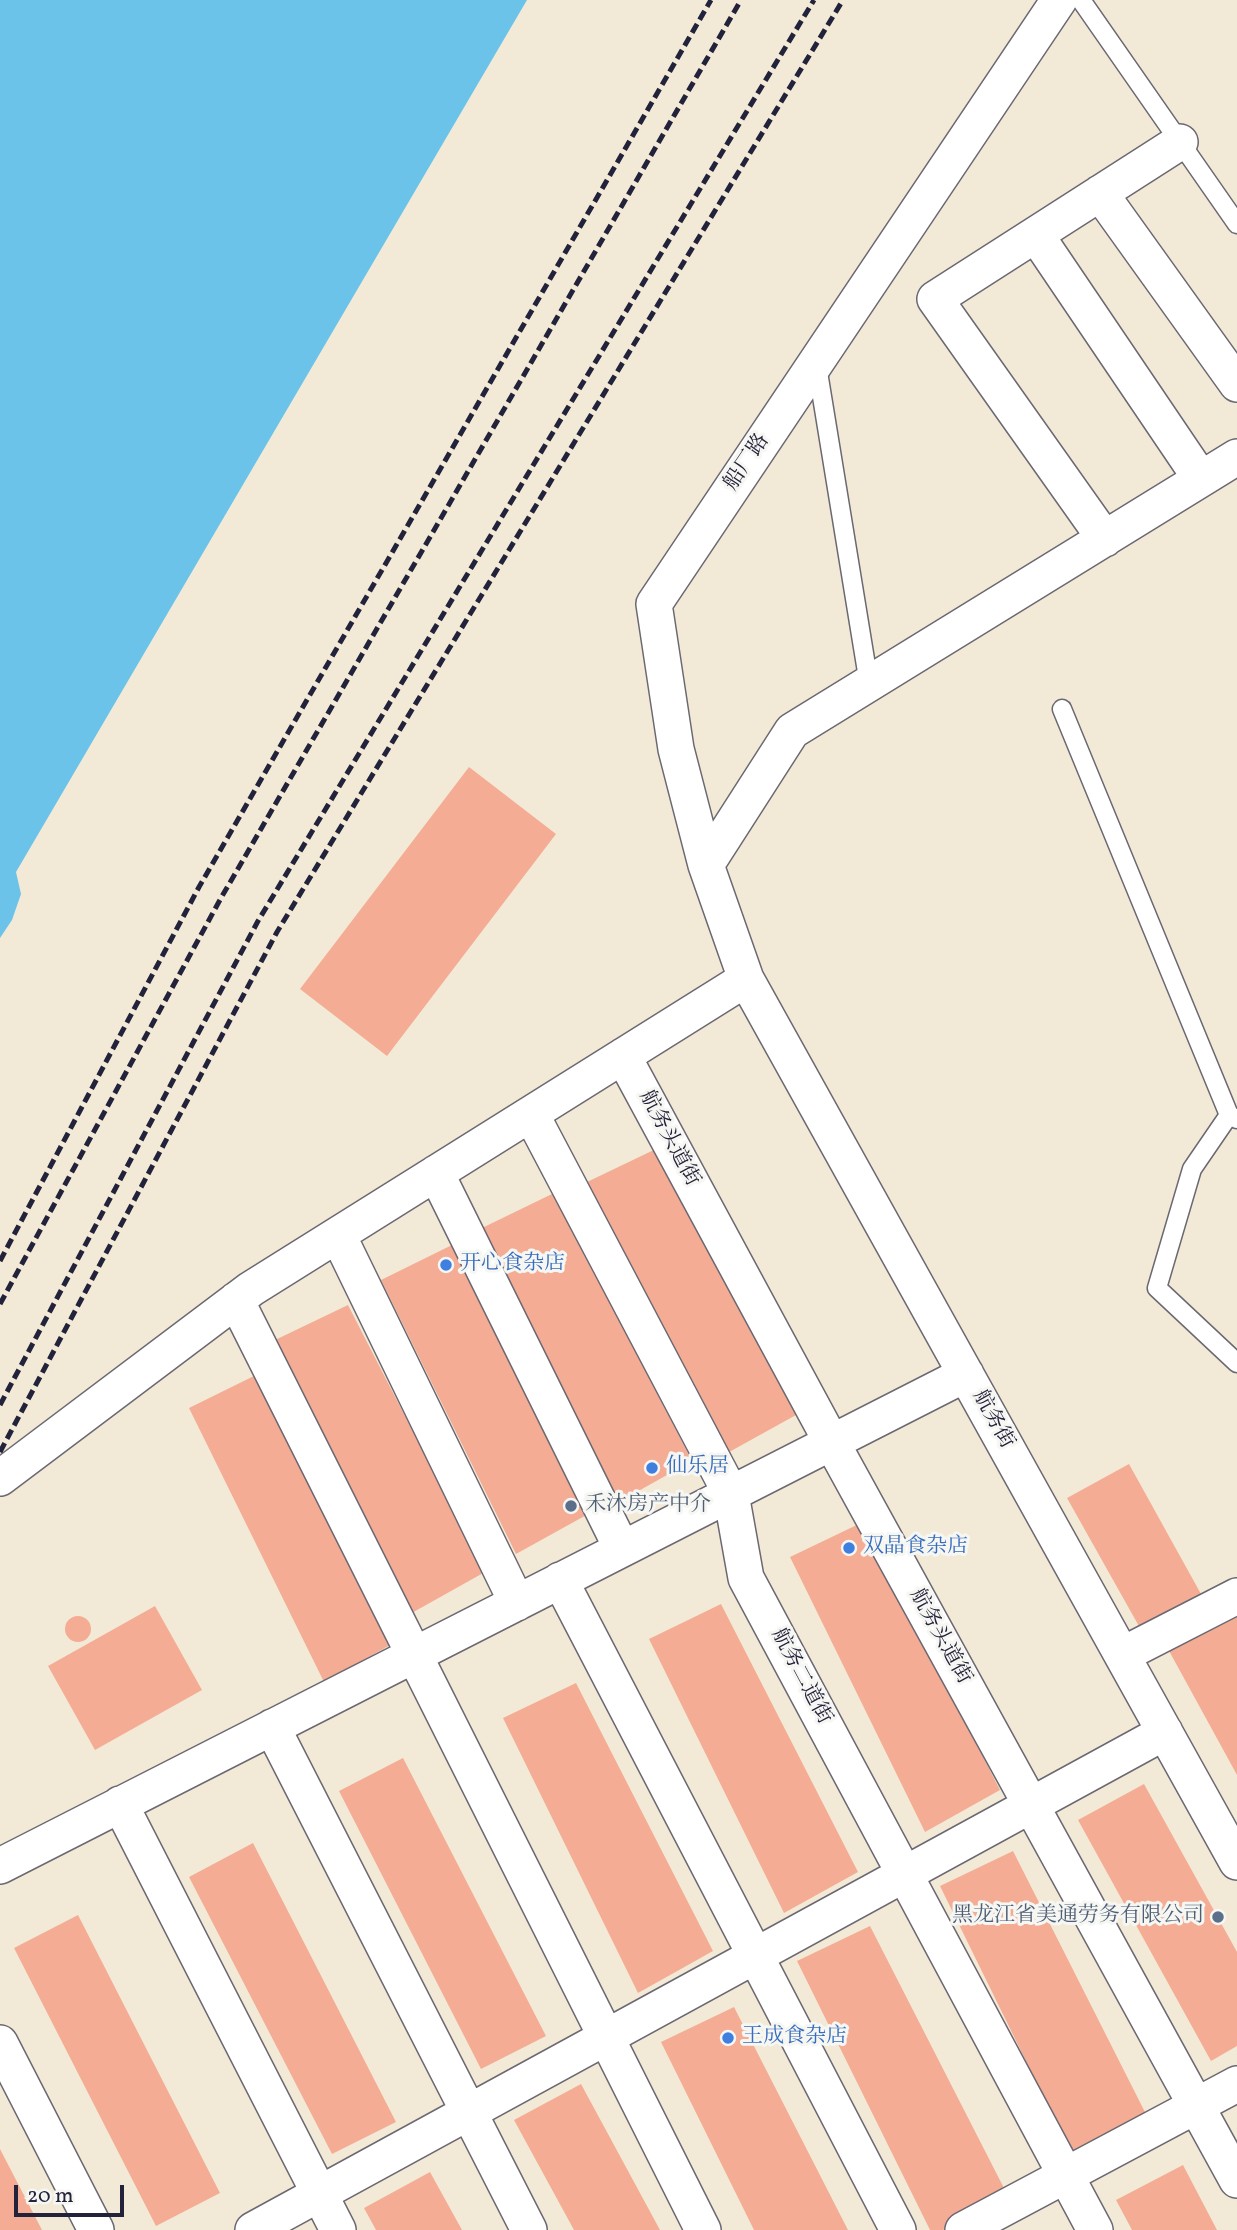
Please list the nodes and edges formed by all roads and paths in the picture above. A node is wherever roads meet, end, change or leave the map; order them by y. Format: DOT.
graph roads {
  1 [pos="1059,0"];
  2 [pos="1081,0"];
  3 [pos="1180,142"];
  4 [pos="1100,193"];
  5 [pos="1237,224"];
  6 [pos="1036,235"];
  7 [pos="816,362"];
  8 [pos="1237,384"];
  9 [pos="1237,457"];
  10 [pos="1201,479"];
  11 [pos="1105,539"];
  12 [pos="869,684"];
  13 [pos="1062,709"];
  14 [pos="706,865"];
  15 [pos="746,979"];
  16 [pos="623,1056"];
  17 [pos="531,1114"];
  18 [pos="1233,1117"];
  19 [pos="436,1173"];
  20 [pos="338,1235"];
  21 [pos="236,1300"];
  22 [pos="1237,1363"];
  23 [pos="966,1374"];
  24 [pos="832,1443"];
  25 [pos="0,1478"];
  26 [pos="731,1494"];
  27 [pos="622,1549"];
  28 [pos="561,1580"];
  29 [pos="1237,1596"];
  30 [pos="517,1603"];
  31 [pos="416,1654"];
  32 [pos="1122,1655"];
  33 [pos="272,1727"];
  34 [pos="1165,1732"];
  35 [pos="120,1804"];
  36 [pos="1031,1806"];
  37 [pos="1237,1862"];
  38 [pos="0,1866"];
  39 [pos="905,1875"];
  40 [pos="756,1956"];
  41 [pos="608,2038"];
  42 [pos="0,2043"];
  43 [pos="1237,2084"];
  44 [pos="1196,2106"];
  45 [pos="470,2113"];
  46 [pos="1066,2176"];
  47 [pos="1237,2180"];
  48 [pos="320,2195"];
  49 [pos="96,2230"];
  50 [pos="253,2230"];
  51 [pos="338,2230"];
  52 [pos="529,2230"];
  53 [pos="703,2230"];
  54 [pos="898,2230"];
  55 [pos="963,2230"];
  56 [pos="1095,2230"];
  1 -- 7 [label="street, 船厂路"];
  2 -- 3 [label="lane"];
  3 -- 4 [label="street"];
  3 -- 5 [label="lane"];
  4 -- 6 [label="street"];
  4 -- 8 [label="street"];
  6 -- 10 [label="street"];
  6 -- 11 [label="street"];
  7 -- 12 [label="lane"];
  7 -- 14 [label="street, 船厂路"];
  9 -- 10 [label="street"];
  10 -- 11 [label="street"];
  11 -- 12 [label="street"];
  12 -- 14 [label="street"];
  13 -- 18 [label="lane"];
  14 -- 15 [label="street, 船厂路"];
  15 -- 16 [label="street"];
  15 -- 23 [label="street, 航务街"];
  16 -- 17 [label="street"];
  16 -- 24 [label="street, 航务头道街"];
  17 -- 19 [label="street"];
  17 -- 26 [label="street, 航务二道街"];
  18 -- 22 [label="lane"];
  19 -- 20 [label="street"];
  19 -- 27 [label="street"];
  20 -- 21 [label="street"];
  20 -- 30 [label="street"];
  21 -- 25 [label="street"];
  21 -- 31 [label="street"];
  23 -- 24 [label="street"];
  23 -- 32 [label="street, 航务街"];
  24 -- 26 [label="street"];
  24 -- 36 [label="street, 航务头道街"];
  26 -- 27 [label="street"];
  26 -- 39 [label="street, 航务二道街"];
  27 -- 28 [label="street"];
  28 -- 30 [label="street"];
  28 -- 40 [label="street"];
  29 -- 32 [label="street"];
  30 -- 31 [label="street"];
  31 -- 33 [label="street"];
  31 -- 41 [label="street"];
  32 -- 34 [label="street, 航务街"];
  33 -- 35 [label="street"];
  33 -- 45 [label="street"];
  34 -- 36 [label="street"];
  34 -- 37 [label="street, 航务街"];
  35 -- 38 [label="street"];
  35 -- 48 [label="street"];
  36 -- 39 [label="street"];
  36 -- 44 [label="street, 航务头道街"];
  39 -- 40 [label="street"];
  39 -- 46 [label="street, 航务二道街"];
  40 -- 41 [label="street"];
  40 -- 54 [label="street"];
  41 -- 45 [label="street"];
  41 -- 53 [label="street"];
  42 -- 49 [label="street"];
  43 -- 44 [label="street"];
  44 -- 46 [label="street"];
  44 -- 47 [label="street, 航务头道街"];
  45 -- 48 [label="street"];
  45 -- 52 [label="street"];
  46 -- 55 [label="street"];
  46 -- 56 [label="street, 航务二道街"];
  48 -- 50 [label="street"];
  48 -- 51 [label="street"];
}
